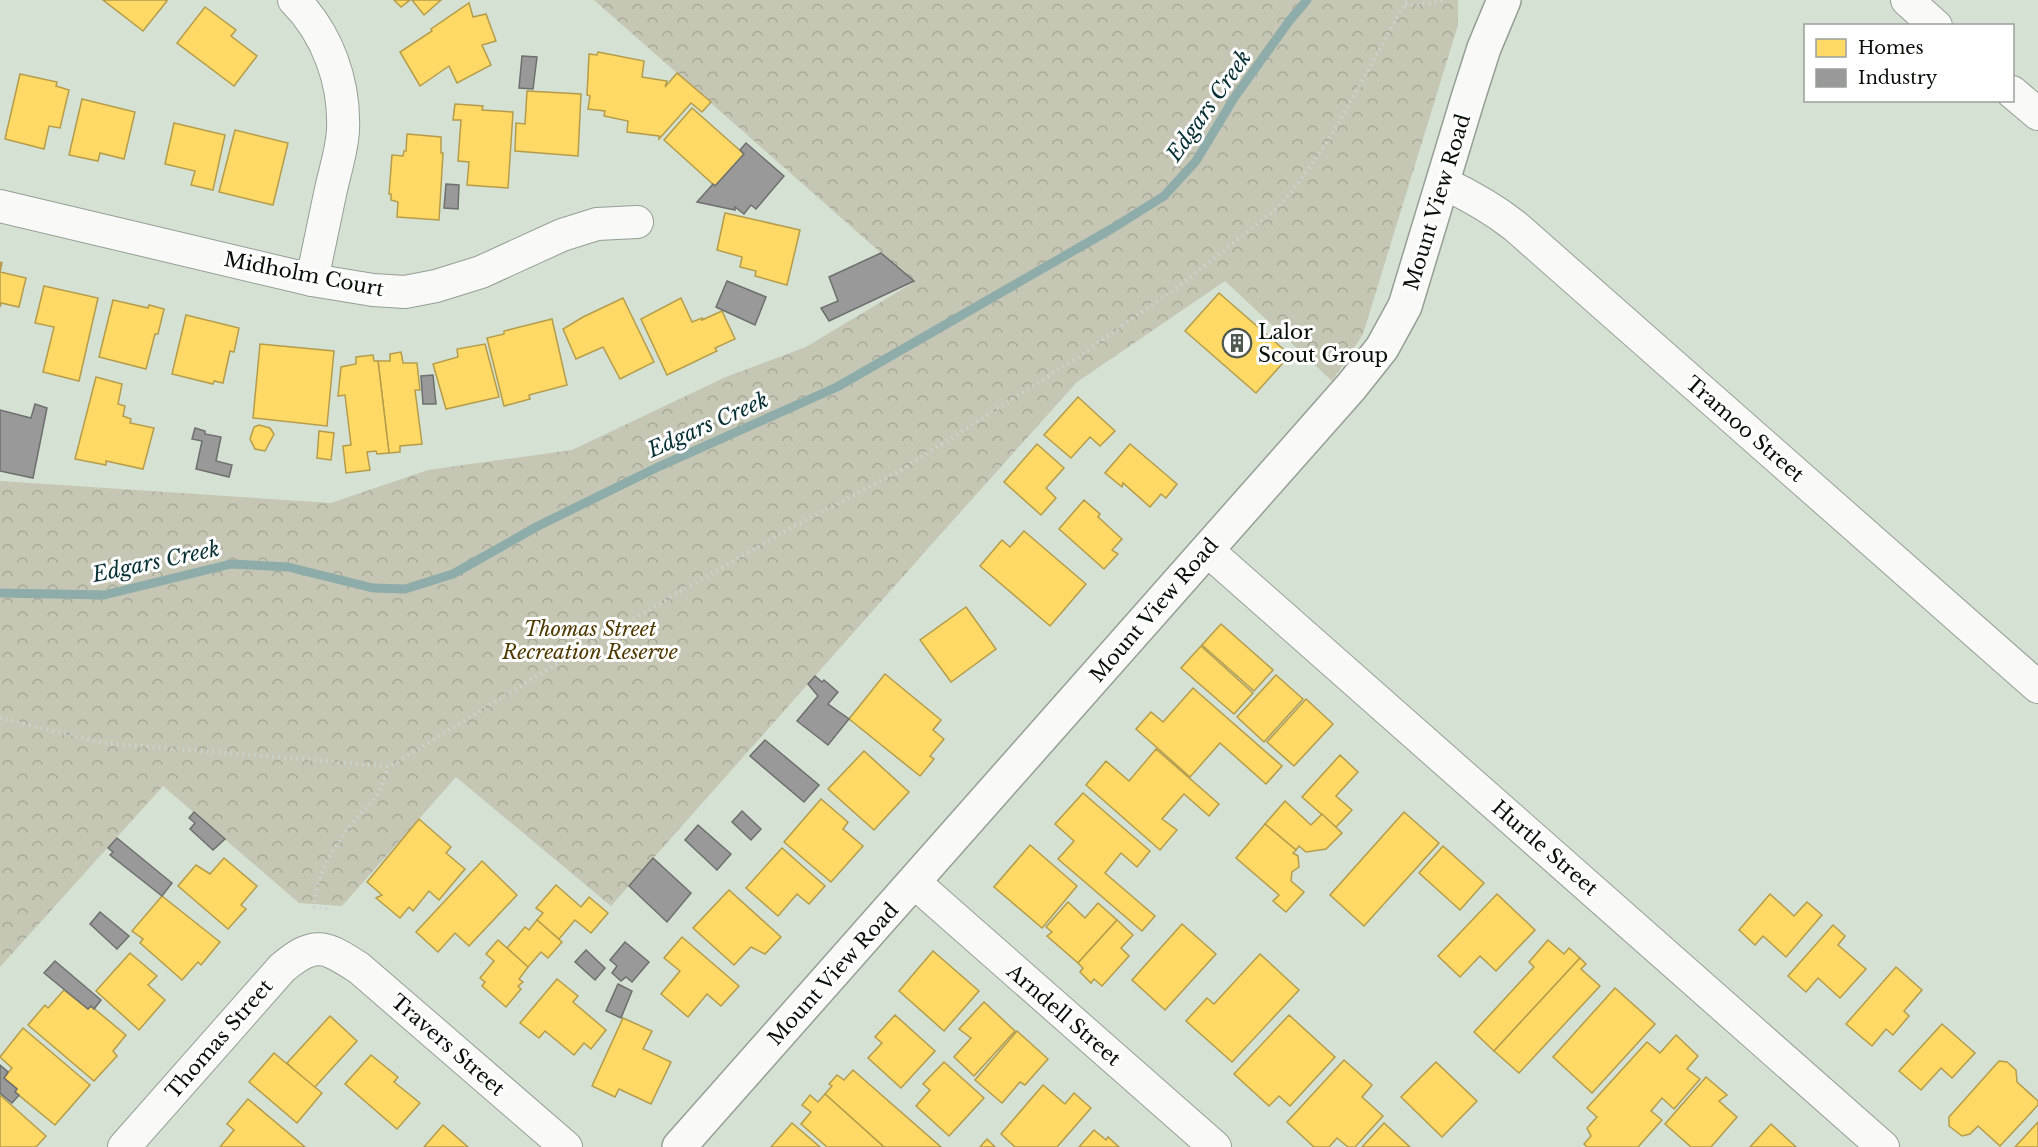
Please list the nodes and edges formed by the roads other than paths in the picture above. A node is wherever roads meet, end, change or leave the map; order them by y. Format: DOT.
graph roads {
  1 [pos="294,0"];
  2 [pos="1504,0"];
  3 [pos="1907,0"];
  4 [pos="1934,24"];
  5 [pos="2014,93"];
  6 [pos="2038,114"];
  7 [pos="1443,183"];
  8 [pos="0,206"];
  9 [pos="637,222"];
  10 [pos="312,280"];
  11 [pos="1207,550"];
  12 [pos="2038,687"];
  13 [pos="914,882"];
  14 [pos="325,949"];
  15 [pos="124,1147"];
  16 [pos="566,1147"];
  17 [pos="679,1147"];
  18 [pos="1215,1147"];
  19 [pos="1883,1147"];
  1 -- 10 [label="street"];
  2 -- 7 [label="street, Mount View Road"];
  3 -- 4 [label="street"];
  5 -- 6 [label="street"];
  7 -- 11 [label="street, Mount View Road"];
  7 -- 12 [label="street, Tramoo Street"];
  8 -- 10 [label="street, Midholm Court"];
  9 -- 10 [label="street, Midholm Court"];
  11 -- 13 [label="street, Mount View Road"];
  11 -- 19 [label="street, Hurtle Street"];
  13 -- 17 [label="street, Mount View Road"];
  13 -- 18 [label="street, Arndell Street"];
  14 -- 15 [label="street, Thomas Street"];
  14 -- 16 [label="street, Travers Street"];
}
